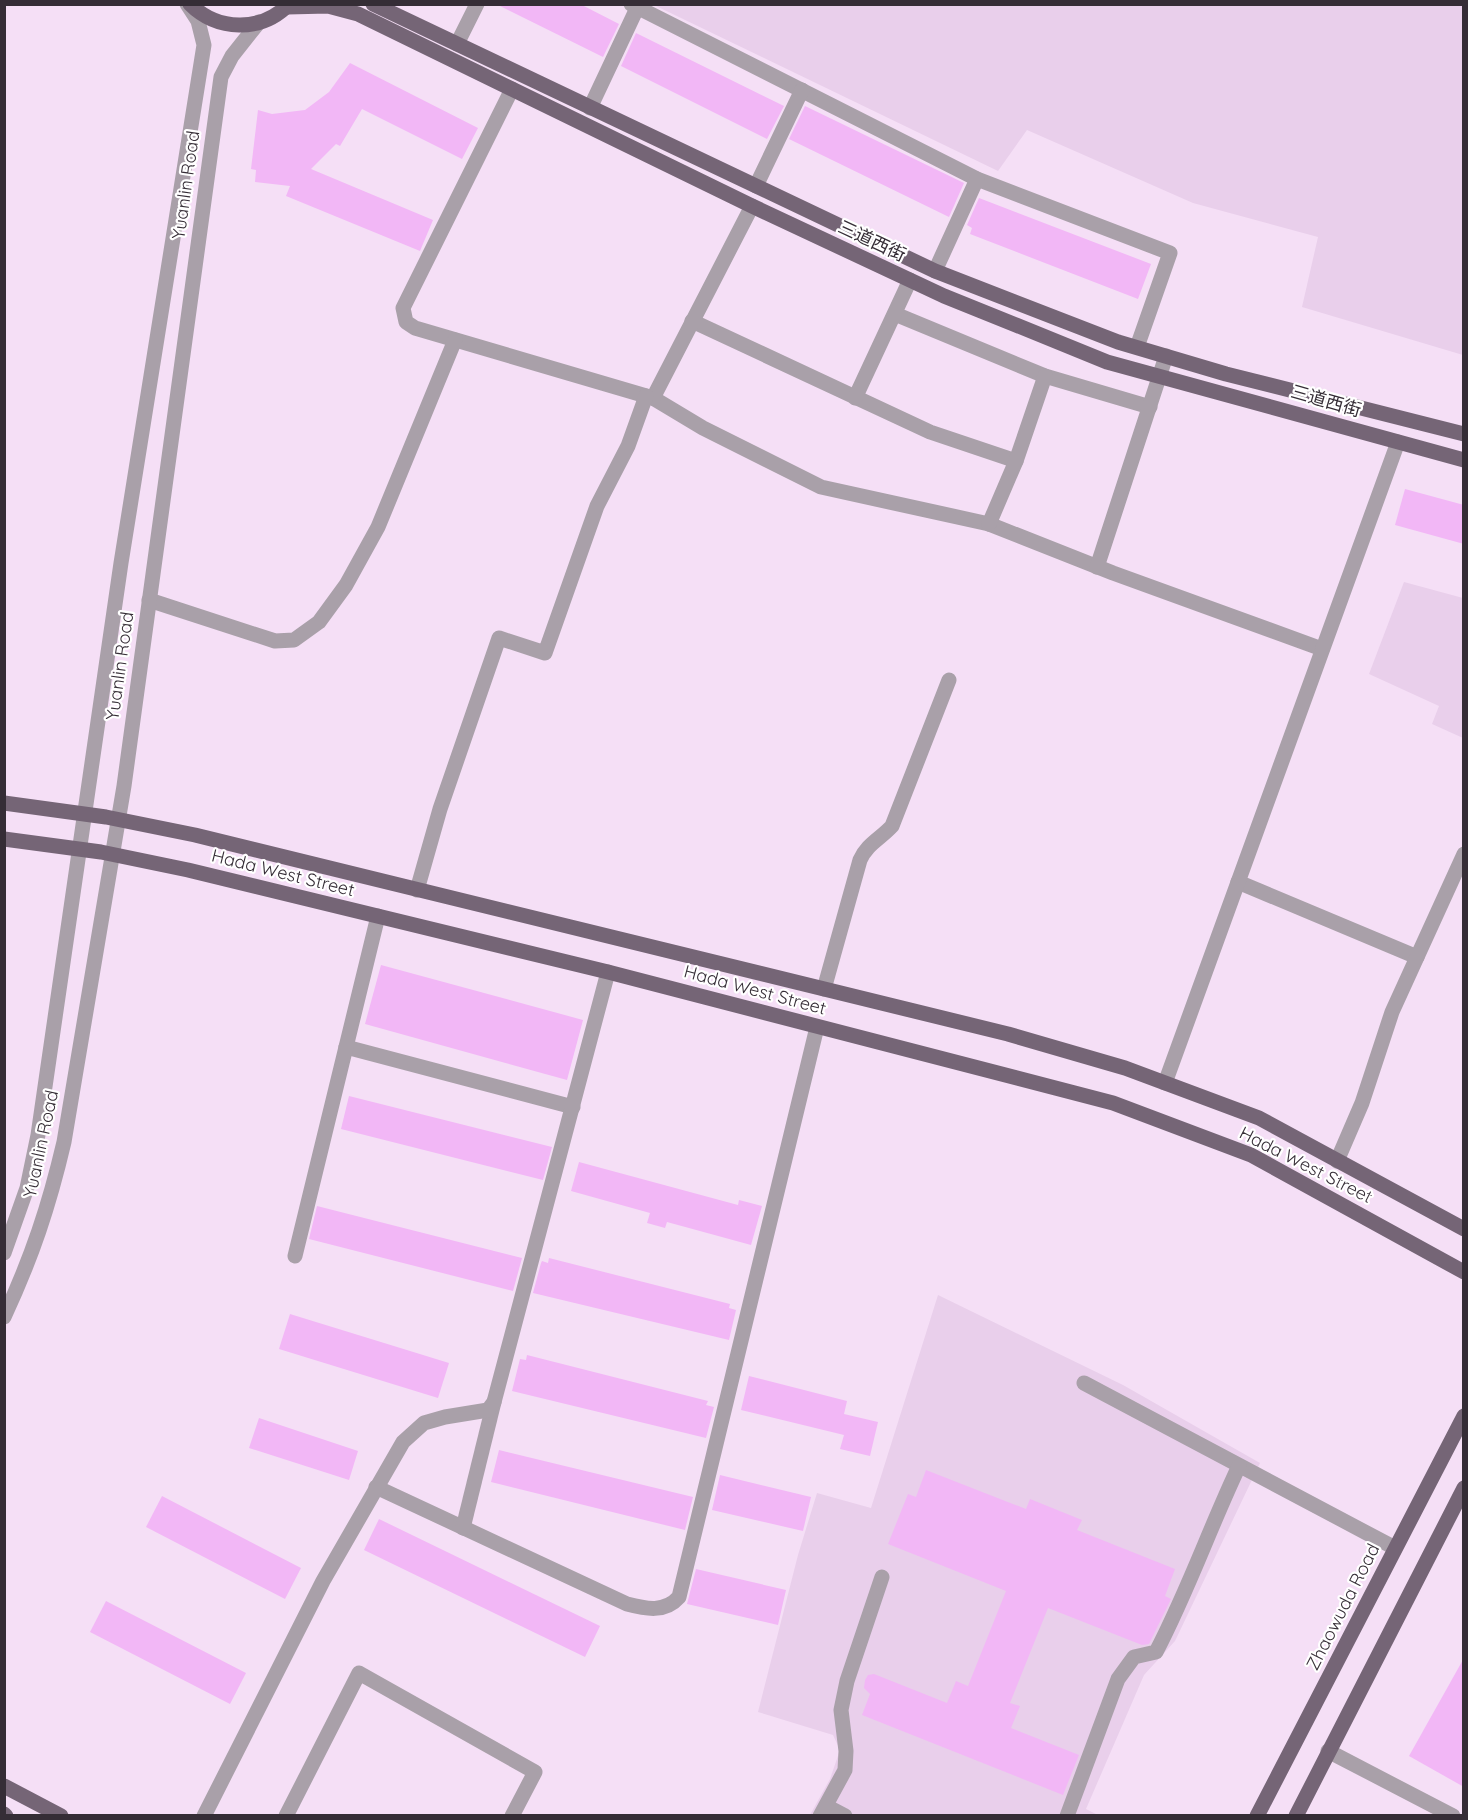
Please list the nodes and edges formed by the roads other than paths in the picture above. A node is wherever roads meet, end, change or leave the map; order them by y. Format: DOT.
graph roads {
  1 [pos="189,4"];
  2 [pos="373,4"];
  3 [pos="477,4"];
  4 [pos="636,5"];
  5 [pos="288,6"];
  6 [pos="259,22"];
  7 [pos="457,44"];
  8 [pos="512,89"];
  9 [pos="802,90"];
  10 [pos="590,108"];
  11 [pos="977,179"];
  12 [pos="756,186"];
  13 [pos="752,206"];
  14 [pos="935,271"];
  15 [pos="910,280"];
  16 [pos="896,314"];
  17 [pos="692,321"];
  18 [pos="455,340"];
  19 [pos="1137,347"];
  20 [pos="1166,356"];
  21 [pos="1045,376"];
  22 [pos="1160,376"];
  23 [pos="650,397"];
  24 [pos="855,398"];
  25 [pos="1150,407"];
  26 [pos="1464,434"];
  27 [pos="1398,442"];
  28 [pos="1464,460"];
  29 [pos="1016,461"];
  30 [pos="988,524"];
  31 [pos="1097,567"];
  32 [pos="149,600"];
  33 [pos="1322,649"];
  34 [pos="949,680"];
  35 [pos="4,802"];
  36 [pos="85,813"];
  37 [pos="118,819"];
  38 [pos="4,839"];
  39 [pos="80,848"];
  40 [pos="112,854"];
  41 [pos="1464,854"];
  42 [pos="1238,882"];
  43 [pos="417,890"];
  44 [pos="378,916"];
  45 [pos="1417,957"];
  46 [pos="608,972"];
  47 [pos="824,989"];
  48 [pos="817,1027"];
  49 [pos="346,1047"];
  50 [pos="1165,1083"];
  51 [pos="573,1107"];
  52 [pos="1337,1161"];
  53 [pos="1464,1230"];
  54 [pos="4,1252"];
  55 [pos="295,1256"];
  56 [pos="1464,1272"];
  57 [pos="4,1317"];
  58 [pos="1084,1383"];
  59 [pos="495,1402"];
  60 [pos="1464,1416"];
  61 [pos="1239,1466"];
  62 [pos="376,1487"];
  63 [pos="1464,1488"];
  64 [pos="463,1528"];
  65 [pos="1395,1548"];
  66 [pos="882,1577"];
  67 [pos="1328,1751"];
  68 [pos="4,1786"];
  69 [pos="823,1811"];
  70 [pos="61,1815"];
  71 [pos="204,1815"];
  72 [pos="286,1815"];
  73 [pos="512,1815"];
  74 [pos="845,1815"];
  75 [pos="1067,1815"];
  76 [pos="1257,1815"];
  77 [pos="1296,1815"];
  78 [pos="1453,1815"];
  1 -- 6 [label="main road"];
  1 -- 36 [label="street, Yuanlin Road"];
  2 -- 7 [label="main road"];
  3 -- 7 [label="street"];
  4 -- 9 [label="street"];
  4 -- 10 [label="street"];
  5 -- 6 [label="main road"];
  5 -- 8 [label="main road, 三道西街"];
  6 -- 32 [label="street, Yuanlin Road"];
  7 -- 10 [label="main road"];
  8 -- 13 [label="main road, 三道西街"];
  8 -- 18 [label="street"];
  9 -- 11 [label="street"];
  9 -- 12 [label="street"];
  10 -- 12 [label="main road"];
  11 -- 14 [label="street"];
  11 -- 19 [label="street"];
  12 -- 14 [label="main road"];
  13 -- 15 [label="main road, 三道西街"];
  13 -- 17 [label="street"];
  14 -- 19 [label="main road"];
  15 -- 16 [label="street"];
  15 -- 22 [label="main road, 三道西街"];
  16 -- 21 [label="street"];
  16 -- 24 [label="street"];
  17 -- 23 [label="street"];
  17 -- 24 [label="street"];
  18 -- 23 [label="street"];
  18 -- 32 [label="street"];
  19 -- 20 [label="main road"];
  20 -- 22 [label="street"];
  20 -- 26 [label="main road"];
  21 -- 25 [label="street"];
  21 -- 29 [label="street"];
  22 -- 25 [label="street"];
  22 -- 27 [label="main road, 三道西街"];
  23 -- 30 [label="street"];
  23 -- 43 [label="street"];
  24 -- 29 [label="street"];
  25 -- 31 [label="street"];
  27 -- 28 [label="main road, 三道西街"];
  27 -- 33 [label="street"];
  29 -- 30 [label="street"];
  30 -- 31 [label="street"];
  31 -- 33 [label="street"];
  32 -- 37 [label="street, Yuanlin Road"];
  33 -- 42 [label="street"];
  34 -- 47 [label="street"];
  35 -- 36 [label="main road, Hada West Street"];
  36 -- 37 [label="main road, Hada West Street"];
  36 -- 39 [label="street, Yuanlin Road"];
  37 -- 40 [label="street, Yuanlin Road"];
  37 -- 43 [label="main road, Hada West Street"];
  38 -- 39 [label="main road, Hada West Street"];
  39 -- 40 [label="main road, Hada West Street"];
  39 -- 54 [label="street, Yuanlin Road"];
  40 -- 44 [label="main road, Hada West Street"];
  40 -- 57 [label="street, Yuanlin Road"];
  41 -- 45 [label="street"];
  42 -- 45 [label="street"];
  42 -- 50 [label="street"];
  43 -- 47 [label="main road, Hada West Street"];
  44 -- 46 [label="main road, Hada West Street"];
  44 -- 49 [label="street"];
  45 -- 52 [label="street"];
  46 -- 48 [label="main road, Hada West Street"];
  46 -- 51 [label="street"];
  47 -- 50 [label="main road, Hada West Street"];
  48 -- 56 [label="main road, Hada West Street"];
  48 -- 64 [label="street"];
  49 -- 51 [label="street"];
  49 -- 55 [label="street"];
  50 -- 52 [label="main road, Hada West Street"];
  51 -- 59 [label="street"];
  52 -- 53 [label="main road, Hada West Street"];
  58 -- 61 [label="street"];
  59 -- 62 [label="street"];
  59 -- 64 [label="street"];
  60 -- 65 [label="main road, Zhaowuda Road"];
  61 -- 65 [label="street"];
  61 -- 75 [label="street"];
  62 -- 64 [label="street"];
  62 -- 71 [label="street"];
  63 -- 67 [label="main road"];
  65 -- 76 [label="main road, Zhaowuda Road"];
  66 -- 69 [label="street"];
  67 -- 77 [label="main road"];
  67 -- 78 [label="street"];
  68 -- 70 [label="main road"];
  69 -- 74 [label="street"];
  72 -- 73 [label="street"];
}
